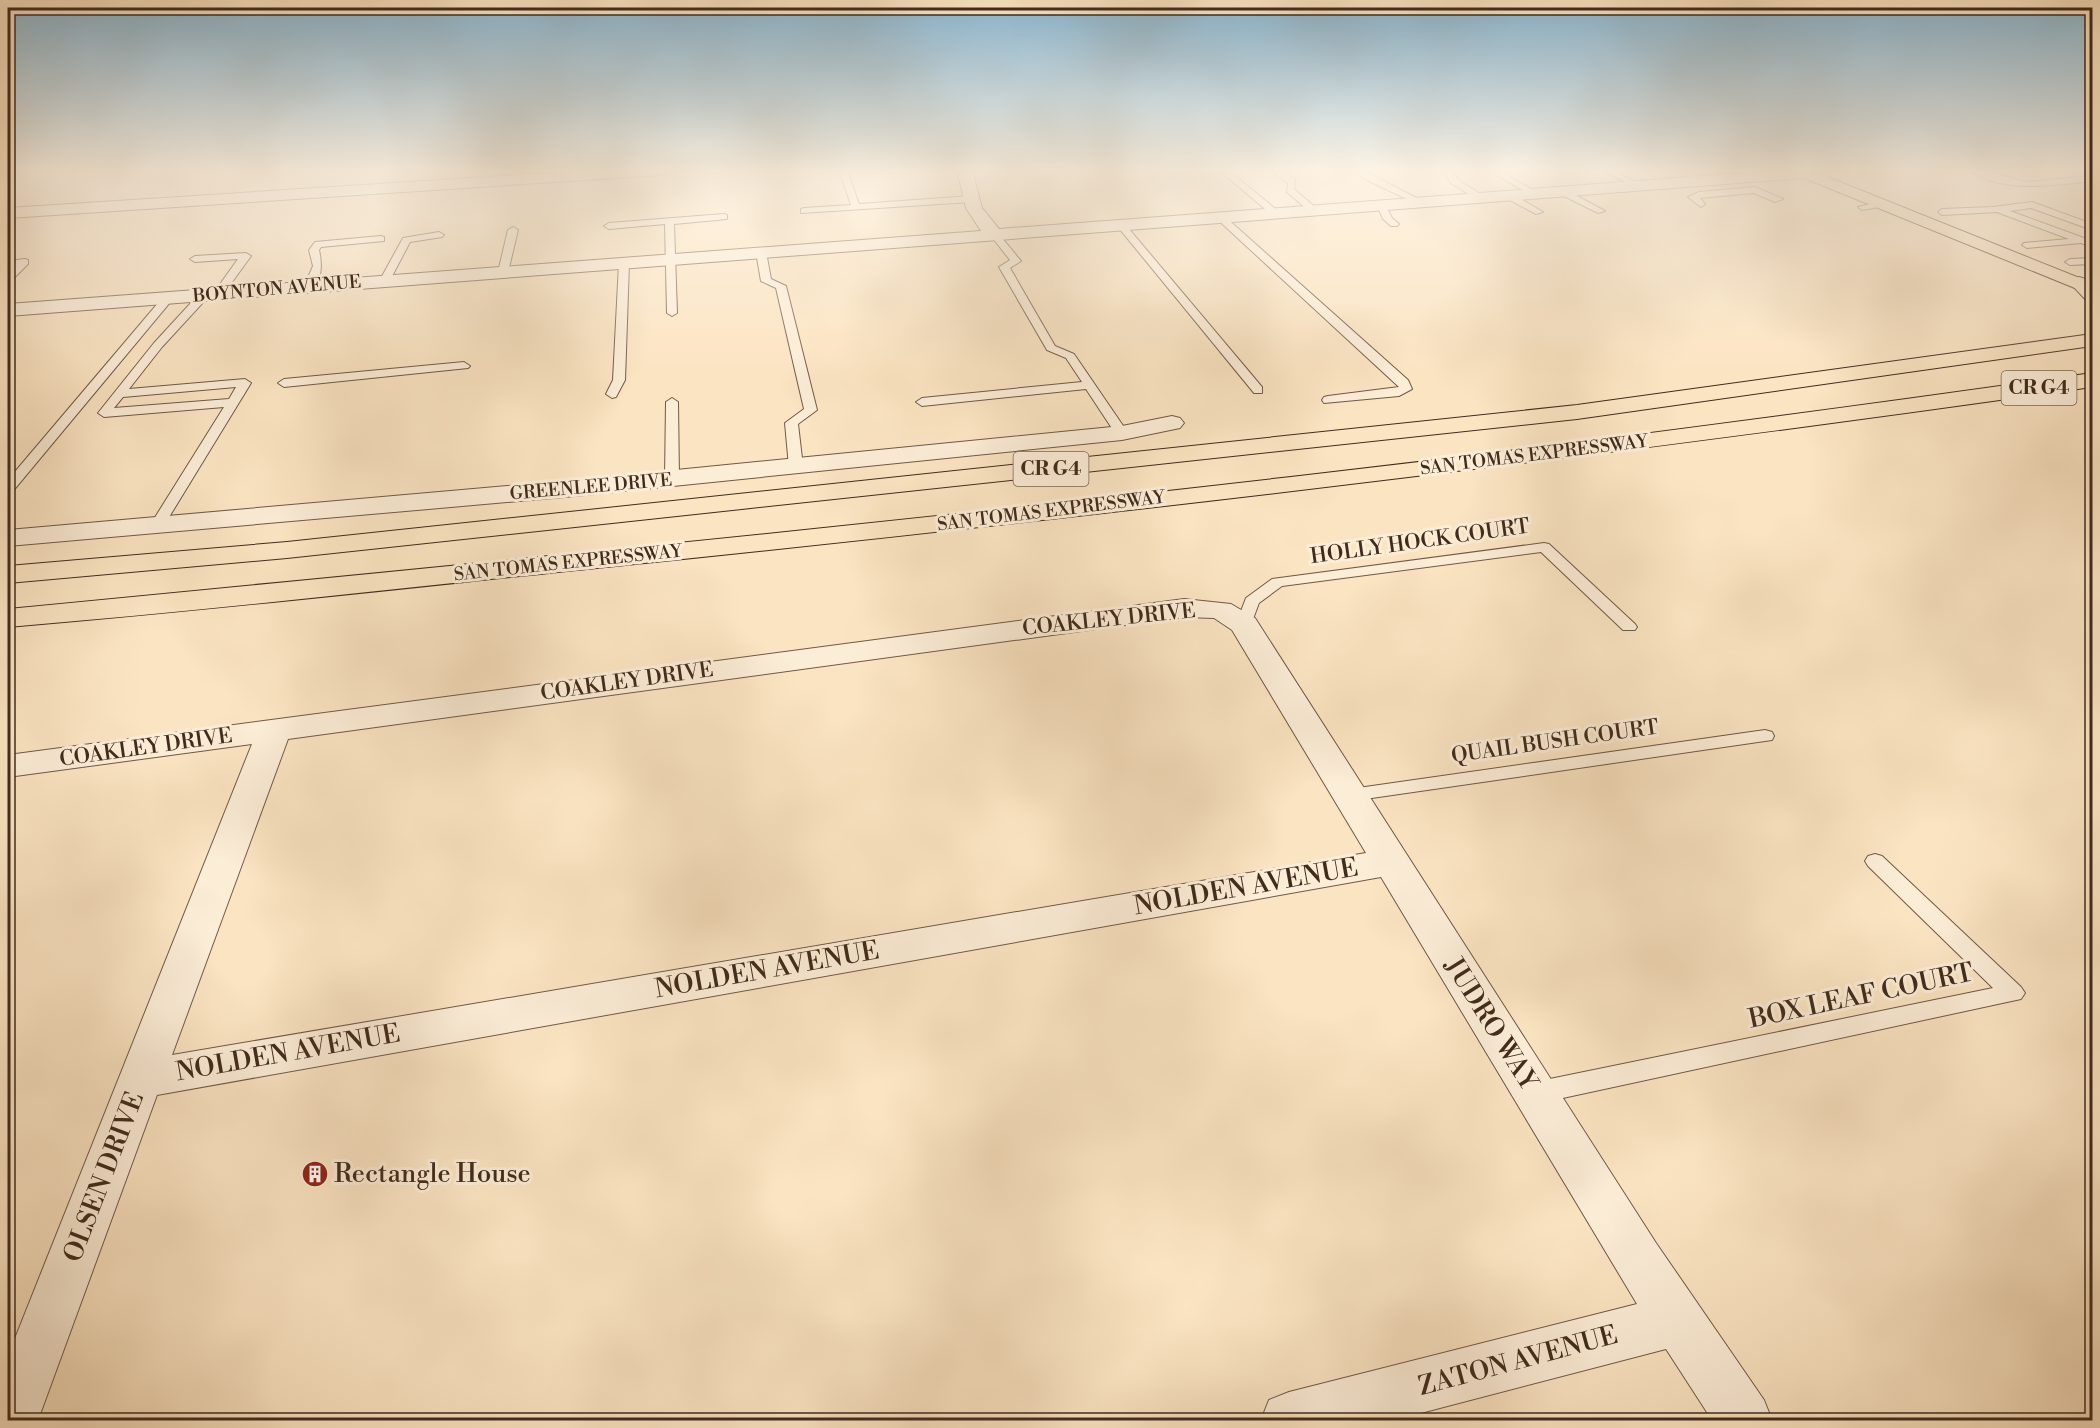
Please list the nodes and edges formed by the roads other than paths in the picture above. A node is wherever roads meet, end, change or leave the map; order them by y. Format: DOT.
graph roads {
  1 [pos="428,237"];
  2 [pos="511,237"];
  3 [pos="669,237"];
  4 [pos="960,237"];
  5 [pos="996,237"];
  6 [pos="1131,237"];
  7 [pos="1242,237"];
  8 [pos="1966,237"];
  9 [pos="2005,237"];
  10 [pos="2075,237"];
  11 [pos="381,239"];
  12 [pos="2090,242"];
  13 [pos="2026,245"];
  14 [pos="761,252"];
  15 [pos="195,259"];
  16 [pos="669,260"];
  17 [pos="2092,261"];
  18 [pos="2070,262"];
  19 [pos="624,263"];
  20 [pos="8,264"];
  21 [pos="503,272"];
  22 [pos="8,278"];
  23 [pos="385,280"];
  24 [pos="2089,284"];
  25 [pos="309,287"];
  26 [pos="211,295"];
  27 [pos="168,298"];
  28 [pos="30,309"];
  29 [pos="8,310"];
  30 [pos="672,313"];
  31 [pos="2092,323"];
  32 [pos="8,329"];
  33 [pos="2092,340"];
  34 [pos="464,366"];
  35 [pos="1880,369"];
  36 [pos="2092,380"];
  37 [pos="284,383"];
  38 [pos="1090,385"];
  39 [pos="1258,390"];
  40 [pos="119,394"];
  41 [pos="612,394"];
  42 [pos="2092,394"];
  43 [pos="1986,396"];
  44 [pos="1328,400"];
  45 [pos="234,402"];
  46 [pos="672,402"];
  47 [pos="922,402"];
  48 [pos="1172,423"];
  49 [pos="1122,434"];
  50 [pos="796,467"];
  51 [pos="672,479"];
  52 [pos="8,488"];
  53 [pos="156,527"];
  54 [pos="8,538"];
  55 [pos="8,575"];
  56 [pos="8,618"];
  57 [pos="1244,624"];
  58 [pos="1629,627"];
  59 [pos="274,731"];
  60 [pos="1765,736"];
  61 [pos="8,766"];
  62 [pos="1351,795"];
  63 [pos="1875,861"];
  64 [pos="1391,862"];
  65 [pos="142,1079"];
  66 [pos="1534,1093"];
  67 [pos="1677,1320"];
  68 [pos="10,1420"];
  69 [pos="1289,1420"];
  70 [pos="1744,1420"];
  1 -- 23 [label="lane"];
  2 -- 21 [label="lane"];
  3 -- 16 [label="lane"];
  4 -- 14 [label="street, BOYNTON AVENUE"];
  5 -- 38 [label="lane"];
  6 -- 39 [label="lane"];
  7 -- 44 [label="lane"];
  8 -- 24 [label="main road"];
  9 -- 13 [label="main road"];
  10 -- 12 [label="lane"];
  11 -- 25 [label="lane"];
  12 -- 13 [label="lane"];
  13 -- 18 [label="main road"];
  14 -- 16 [label="street, BOYNTON AVENUE"];
  14 -- 50 [label="lane"];
  15 -- 26 [label="lane"];
  16 -- 19 [label="street, BOYNTON AVENUE"];
  16 -- 30 [label="lane"];
  17 -- 18 [label="lane"];
  18 -- 24 [label="main road"];
  19 -- 21 [label="street, BOYNTON AVENUE"];
  19 -- 41 [label="lane"];
  20 -- 22 [label="lane"];
  21 -- 23 [label="street, BOYNTON AVENUE"];
  23 -- 25 [label="street, BOYNTON AVENUE"];
  25 -- 26 [label="street, BOYNTON AVENUE"];
  26 -- 27 [label="street, BOYNTON AVENUE"];
  26 -- 40 [label="lane"];
  27 -- 28 [label="street, BOYNTON AVENUE"];
  27 -- 52 [label="lane"];
  28 -- 29 [label="street, BOYNTON AVENUE"];
  28 -- 32 [label="street"];
  31 -- 35 [label="main road"];
  33 -- 35 [label="main road, SAN TOMAS EXPRESSWAY / CR G4"];
  34 -- 37 [label="lane"];
  35 -- 55 [label="main road, SAN TOMAS EXPRESSWAY / CR G4"];
  36 -- 43 [label="main road, SAN TOMAS EXPRESSWAY / CR G4"];
  38 -- 47 [label="lane"];
  38 -- 49 [label="lane"];
  40 -- 45 [label="lane"];
  40 -- 45 [label="lane"];
  42 -- 43 [label="main road"];
  43 -- 56 [label="main road, SAN TOMAS EXPRESSWAY / CR G4"];
  45 -- 53 [label="lane"];
  46 -- 51 [label="lane"];
  48 -- 49 [label="street, GREENLEE DRIVE"];
  49 -- 50 [label="street, GREENLEE DRIVE"];
  50 -- 51 [label="street, GREENLEE DRIVE"];
  51 -- 53 [label="street, GREENLEE DRIVE"];
  53 -- 54 [label="street, GREENLEE DRIVE"];
  57 -- 58 [label="lane, HOLLY HOCK COURT"];
  57 -- 59 [label="street, COAKLEY DRIVE"];
  57 -- 62 [label="street, JUDRO WAY"];
  59 -- 61 [label="street, COAKLEY DRIVE"];
  59 -- 65 [label="street, OLSEN DRIVE"];
  60 -- 62 [label="lane, QUAIL BUSH COURT"];
  62 -- 64 [label="street, JUDRO WAY"];
  63 -- 66 [label="lane, BOX LEAF COURT"];
  64 -- 65 [label="street, NOLDEN AVENUE"];
  64 -- 66 [label="street, JUDRO WAY"];
  65 -- 68 [label="street, OLSEN DRIVE"];
  66 -- 67 [label="street, JUDRO WAY"];
  67 -- 69 [label="street, ZATON AVENUE"];
  67 -- 70 [label="street, JUDRO WAY"];
}
